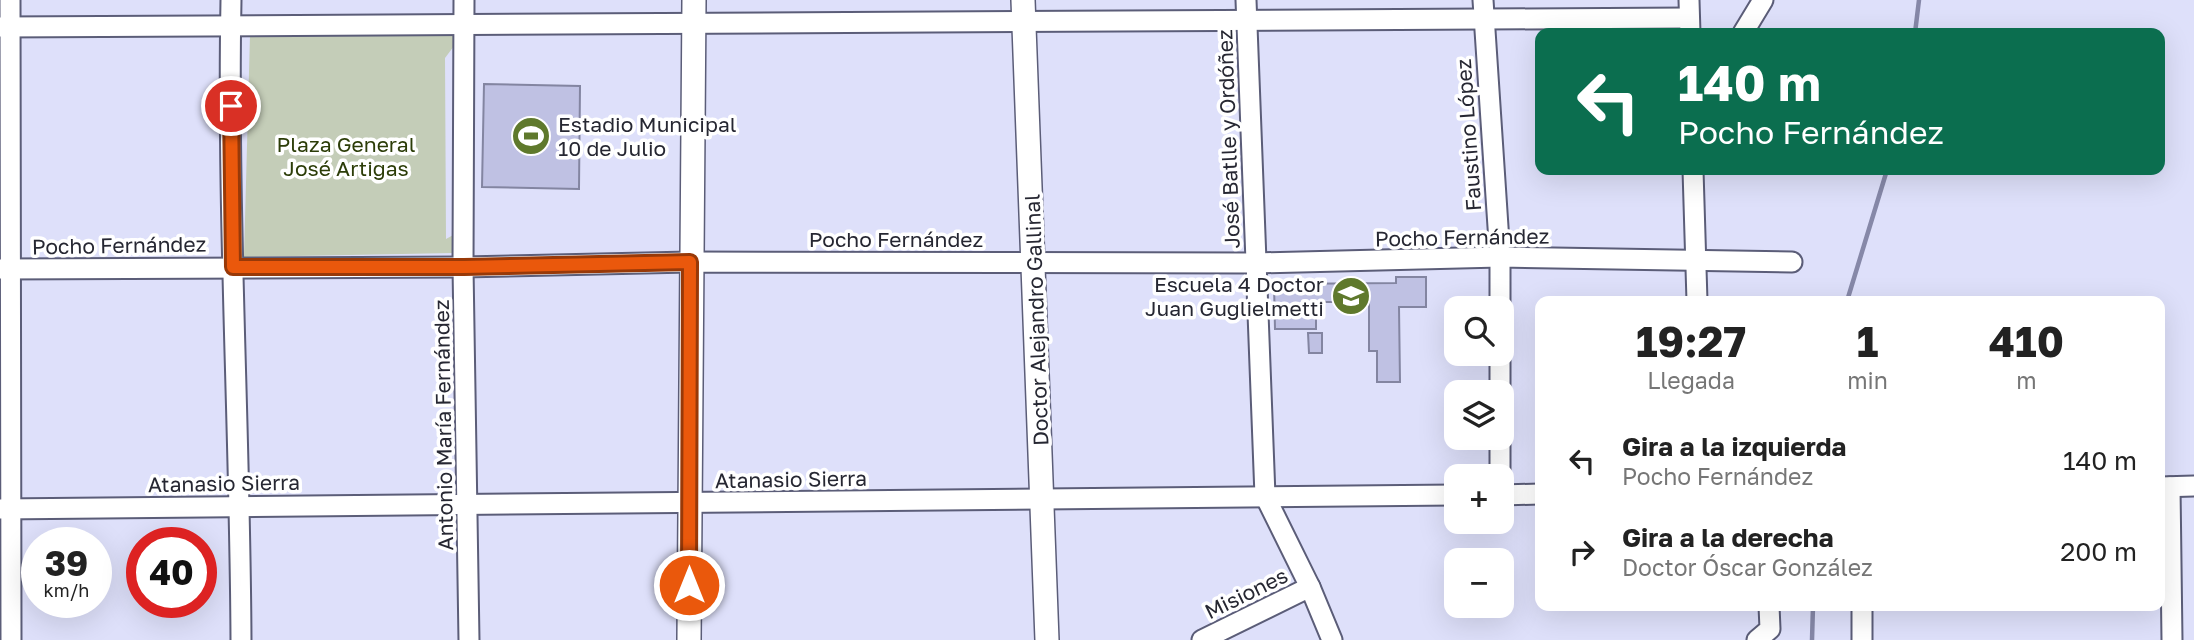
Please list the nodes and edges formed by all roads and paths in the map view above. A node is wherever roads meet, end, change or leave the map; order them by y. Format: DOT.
graph roads {
  1 [pos="10,0"];
  2 [pos="231,0"];
  3 [pos="464,0"];
  4 [pos="694,0"];
  5 [pos="1483,0"];
  6 [pos="1763,0"];
  7 [pos="1246,10"];
  8 [pos="1023,11"];
  9 [pos="1690,17"];
  10 [pos="1483,20"];
  11 [pos="463,24"];
  12 [pos="693,24"];
  13 [pos="230,26"];
  14 [pos="5,27"];
  15 [pos="1747,28"];
  16 [pos="1693,175"];
  17 [pos="1500,257"];
  18 [pos="1696,260"];
  19 [pos="1034,261"];
  20 [pos="690,262"];
  21 [pos="1791,262"];
  22 [pos="1255,263"];
  23 [pos="233,267"];
  24 [pos="464,267"];
  25 [pos="5,269"];
  26 [pos="1500,296"];
  27 [pos="1697,296"];
  28 [pos="2194,486"];
  29 [pos="2165,487"];
  30 [pos="1535,494"];
  31 [pos="1444,495"];
  32 [pos="1514,495"];
  33 [pos="1265,496"];
  34 [pos="1043,499"];
  35 [pos="689,503"];
  36 [pos="240,505"];
  37 [pos="468,505"];
  38 [pos="6,509"];
  39 [pos="1310,587"];
  40 [pos="1769,611"];
  41 [pos="1862,611"];
  42 [pos="11,640"];
  43 [pos="241,640"];
  44 [pos="469,640"];
  45 [pos="689,640"];
  46 [pos="1047,640"];
  47 [pos="1202,640"];
  48 [pos="1332,640"];
  49 [pos="1757,640"];
  50 [pos="1862,640"];
  51 [pos="2172,640"];
  1 -- 14 [label="street"];
  2 -- 13 [label="street"];
  3 -- 11 [label="street, Antonio María Fernández"];
  4 -- 12 [label="street"];
  5 -- 10 [label="street, Faustino López"];
  6 -- 15 [label="street"];
  7 -- 8 [label="street"];
  7 -- 10 [label="street"];
  7 -- 22 [label="street, José Batlle y Ordóñez"];
  8 -- 12 [label="street"];
  8 -- 19 [label="street, Doctor Alejandro Gallinal"];
  9 -- 10 [label="street"];
  10 -- 17 [label="street, Faustino López"];
  11 -- 12 [label="street"];
  11 -- 13 [label="street"];
  11 -- 24 [label="street, Antonio María Fernández"];
  12 -- 20 [label="street"];
  13 -- 14 [label="street"];
  13 -- 23 [label="street"];
  14 -- 25 [label="street"];
  16 -- 18 [label="street"];
  17 -- 18 [label="street, Pocho Fernández"];
  17 -- 22 [label="street, Pocho Fernández"];
  17 -- 26 [label="street, Faustino López"];
  18 -- 21 [label="street, Pocho Fernández"];
  18 -- 27 [label="street"];
  19 -- 20 [label="street, Pocho Fernández"];
  19 -- 22 [label="street, Pocho Fernández"];
  19 -- 34 [label="street, Doctor Alejandro Gallinal"];
  20 -- 24 [label="street, Pocho Fernández"];
  20 -- 35 [label="street"];
  22 -- 33 [label="street, José Batlle y Ordóñez"];
  23 -- 24 [label="street, Pocho Fernández"];
  23 -- 25 [label="street, Pocho Fernández"];
  23 -- 36 [label="street"];
  24 -- 37 [label="street, Antonio María Fernández"];
  25 -- 38 [label="street"];
  28 -- 29 [label="street"];
  29 -- 51 [label="street"];
  30 -- 32 [label="street"];
  31 -- 33 [label="street, Atanasio Sierra"];
  33 -- 34 [label="street, Atanasio Sierra"];
  33 -- 39 [label="street, José Batlle y Ordóñez"];
  34 -- 35 [label="street, Atanasio Sierra"];
  34 -- 46 [label="street, Doctor Alejandro Gallinal"];
  35 -- 37 [label="street, Atanasio Sierra"];
  35 -- 45 [label="street"];
  36 -- 37 [label="street, Atanasio Sierra"];
  36 -- 38 [label="street, Atanasio Sierra"];
  36 -- 43 [label="street"];
  37 -- 44 [label="street, Antonio María Fernández"];
  38 -- 42 [label="street"];
  39 -- 47 [label="street, Misiones"];
  39 -- 48 [label="street, José Batlle y Ordóñez"];
  40 -- 49 [label="street"];
  41 -- 50 [label="street"];
}
